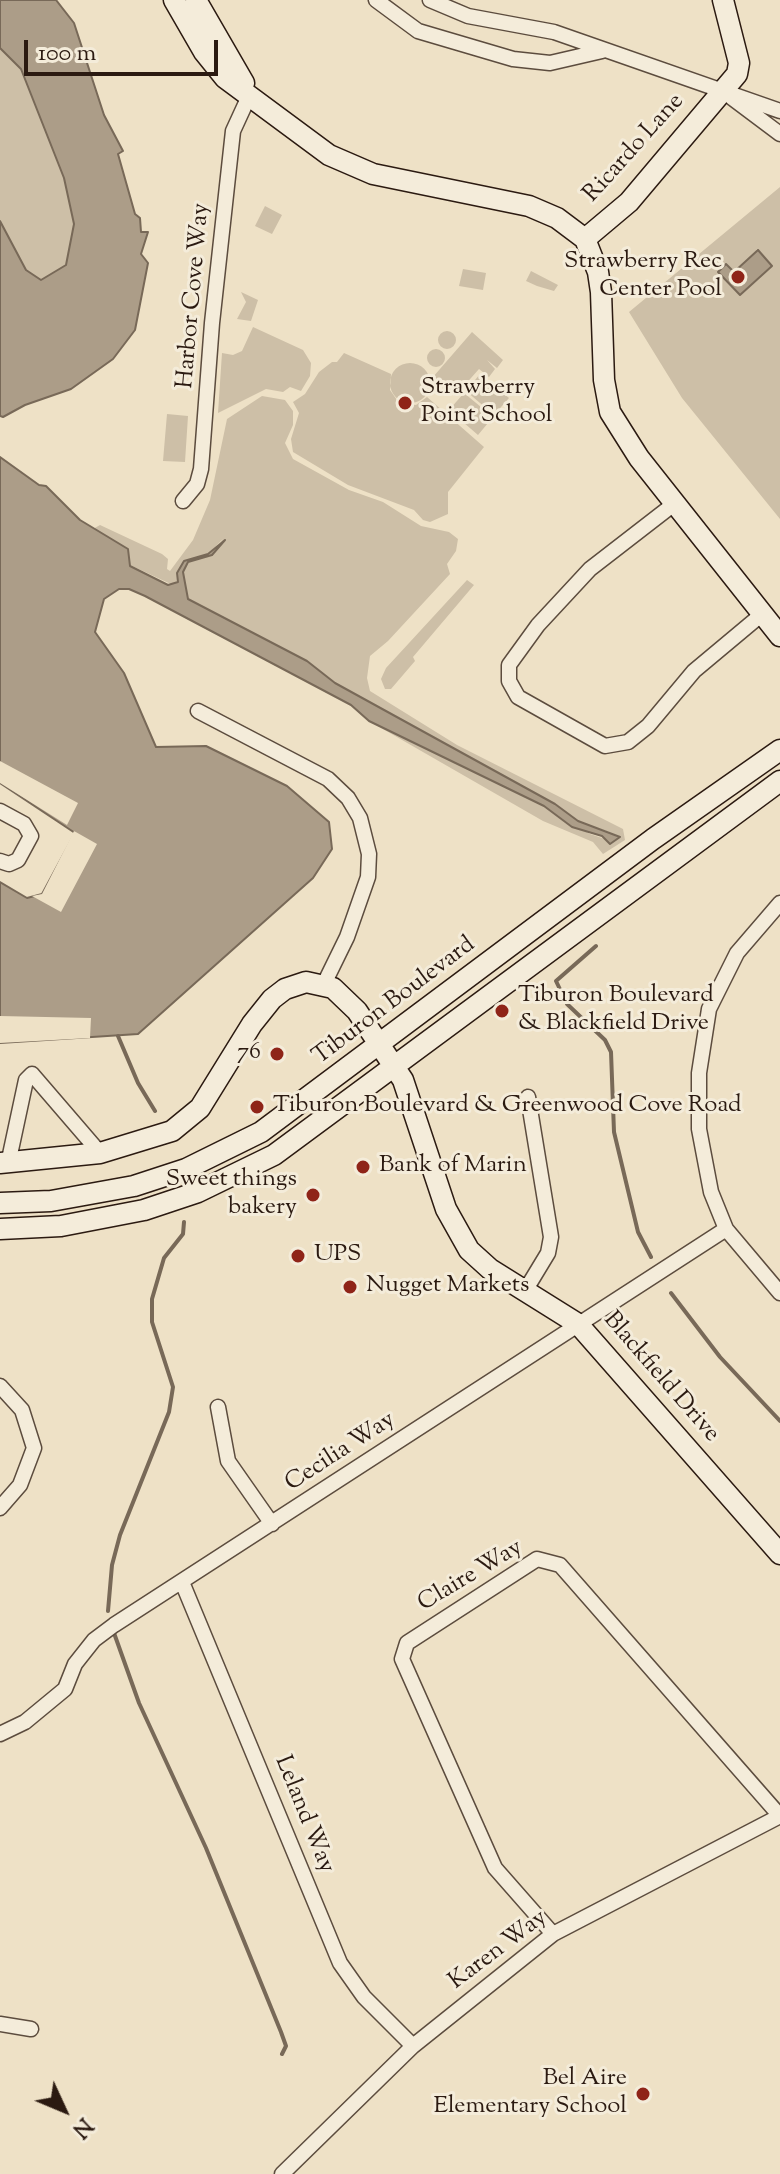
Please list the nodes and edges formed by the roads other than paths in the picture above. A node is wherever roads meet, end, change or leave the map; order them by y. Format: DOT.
graph roads {
  1 [pos="174,0"];
  2 [pos="196,0"];
  3 [pos="376,0"];
  4 [pos="430,0"];
  5 [pos="723,0"];
  6 [pos="602,51"];
  7 [pos="724,93"];
  8 [pos="250,94"];
  9 [pos="780,111"];
  10 [pos="780,134"];
  11 [pos="585,239"];
  12 [pos="183,501"];
  13 [pos="674,504"];
  14 [pos="761,615"];
  15 [pos="780,636"];
  16 [pos="198,711"];
  17 [pos="780,750"];
  18 [pos="780,781"];
  19 [pos="0,811"];
  20 [pos="0,861"];
  21 [pos="780,903"];
  22 [pos="324,984"];
  23 [pos="381,1045"];
  24 [pos="395,1067"];
  25 [pos="528,1097"];
  26 [pos="100,1153"];
  27 [pos="4,1164"];
  28 [pos="0,1203"];
  29 [pos="0,1229"];
  30 [pos="726,1229"];
  31 [pos="525,1291"];
  32 [pos="780,1293"];
  33 [pos="578,1324"];
  34 [pos="0,1386"];
  35 [pos="218,1407"];
  36 [pos="0,1508"];
  37 [pos="272,1524"];
  38 [pos="780,1554"];
  39 [pos="182,1582"];
  40 [pos="0,1734"];
  41 [pos="780,1816"];
  42 [pos="553,1934"];
  43 [pos="0,2024"];
  44 [pos="31,2029"];
  45 [pos="413,2046"];
  46 [pos="282,2174"];
  1 -- 8 [label="street"];
  2 -- 8 [label="street"];
  3 -- 6 [label="street"];
  4 -- 6 [label="street"];
  5 -- 7 [label="street"];
  6 -- 7 [label="street"];
  7 -- 9 [label="street"];
  7 -- 10 [label="street"];
  7 -- 11 [label="street, Ricardo Lane"];
  8 -- 11 [label="street"];
  8 -- 12 [label="street, Harbor Cove Way"];
  11 -- 13 [label="street"];
  13 -- 14 [label="street"];
  13 -- 14 [label="street"];
  14 -- 15 [label="street"];
  16 -- 22 [label="street"];
  17 -- 23 [label="street, Tiburon Boulevard"];
  18 -- 24 [label="street"];
  19 -- 20 [label="street"];
  21 -- 30 [label="street"];
  22 -- 23 [label="street, Blackfield Drive"];
  22 -- 26 [label="street"];
  23 -- 24 [label="street, Blackfield Drive"];
  23 -- 28 [label="street, Tiburon Boulevard"];
  24 -- 29 [label="street"];
  24 -- 31 [label="street, Blackfield Drive"];
  25 -- 31 [label="street"];
  26 -- 27 [label="street"];
  26 -- 27 [label="street"];
  30 -- 32 [label="street"];
  30 -- 33 [label="street, Cecilia Way"];
  31 -- 33 [label="street, Blackfield Drive"];
  33 -- 37 [label="street, Cecilia Way"];
  33 -- 38 [label="street, Blackfield Drive"];
  34 -- 36 [label="street"];
  35 -- 37 [label="street"];
  37 -- 39 [label="street, Cecilia Way"];
  39 -- 40 [label="street, Cecilia Way"];
  39 -- 45 [label="street, Leland Way"];
  41 -- 42 [label="street, Karen Way"];
  41 -- 42 [label="street, Claire Way"];
  42 -- 45 [label="street, Karen Way"];
  43 -- 44 [label="street"];
  45 -- 46 [label="street, Karen Way"];
}
